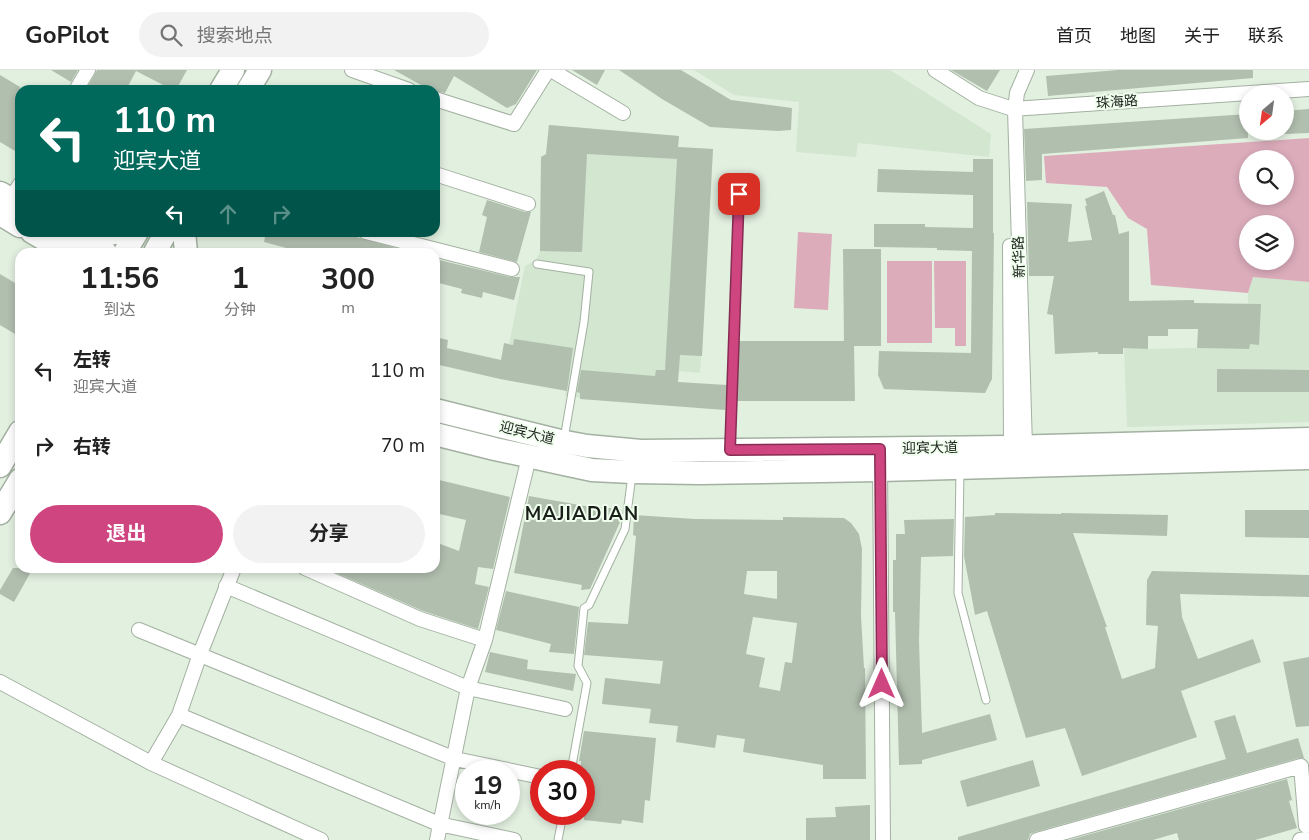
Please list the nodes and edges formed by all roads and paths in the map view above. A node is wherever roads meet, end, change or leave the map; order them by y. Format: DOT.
graph roads {
  1 [pos="88,70"];
  2 [pos="233,70"];
  3 [pos="260,70"];
  4 [pos="352,70"];
  5 [pos="549,70"];
  6 [pos="928,70"];
  7 [pos="935,70"];
  8 [pos="1019,70"];
  9 [pos="1027,70"];
  10 [pos="79,85"];
  11 [pos="224,85"];
  12 [pos="251,85"];
  13 [pos="395,85"];
  14 [pos="1309,89"];
  15 [pos="1309,94"];
  16 [pos="1294,95"];
  17 [pos="1239,98"];
  18 [pos="440,101"];
  19 [pos="1012,110"];
  20 [pos="623,113"];
  21 [pos="440,176"];
  22 [pos="739,194"];
  23 [pos="10,199"];
  24 [pos="528,204"];
  25 [pos="15,212"];
  26 [pos="79,237"];
  27 [pos="134,237"];
  28 [pos="163,237"];
  29 [pos="385,237"];
  30 [pos="98,248"];
  31 [pos="128,248"];
  32 [pos="157,248"];
  33 [pos="427,248"];
  34 [pos="440,251"];
  35 [pos="537,264"];
  36 [pos="512,270"];
  37 [pos="440,411"];
  38 [pos="440,435"];
  39 [pos="1309,439"];
  40 [pos="15,440"];
  41 [pos="564,442"];
  42 [pos="1018,447"];
  43 [pos="730,450"];
  44 [pos="530,456"];
  45 [pos="1309,458"];
  46 [pos="880,459"];
  47 [pos="0,466"];
  48 [pos="960,468"];
  49 [pos="632,472"];
  50 [pos="15,488"];
  51 [pos="0,513"];
  52 [pos="232,573"];
  53 [pos="316,573"];
  54 [pos="226,586"];
  55 [pos="139,630"];
  56 [pos="485,640"];
  57 [pos="200,654"];
  58 [pos="0,682"];
  59 [pos="468,688"];
  60 [pos="986,700"];
  61 [pos="565,709"];
  62 [pos="180,715"];
  63 [pos="455,759"];
  64 [pos="573,760"];
  65 [pos="152,763"];
  66 [pos="530,775"];
  67 [pos="439,824"];
  68 [pos="561,825"];
  69 [pos="1306,834"];
  70 [pos="321,840"];
  71 [pos="437,840"];
  72 [pos="514,840"];
  73 [pos="558,840"];
  74 [pos="883,840"];
  75 [pos="1037,840"];
  1 -- 10 [label="street"];
  2 -- 11 [label="main road"];
  3 -- 12 [label="main road"];
  4 -- 13 [label="street"];
  5 -- 18 [label="street"];
  5 -- 20 [label="street"];
  6 -- 19 [label="street, 珠海路"];
  7 -- 19 [label="street, 珠海路"];
  8 -- 19 [label="street, 新华路"];
  9 -- 19 [label="street, 新华路"];
  14 -- 19 [label="street, 珠海路"];
  15 -- 16 [label="street"];
  17 -- 19 [label="street, 珠海路"];
  19 -- 42 [label="street, 新华路"];
  21 -- 24 [label="street"];
  22 -- 43 [label="lane"];
  23 -- 25 [label="main road"];
  26 -- 30 [label="main road"];
  27 -- 31 [label="main road"];
  28 -- 32 [label="main road"];
  29 -- 33 [label="street"];
  34 -- 36 [label="street"];
  35 -- 41 [label="lane"];
  37 -- 41 [label="main road, 迎宾大道"];
  38 -- 44 [label="main road, 迎宾大道"];
  39 -- 42 [label="main road, 迎宾大道"];
  40 -- 47 [label="main road"];
  41 -- 43 [label="main road, 迎宾大道"];
  42 -- 46 [label="main road, 迎宾大道"];
  43 -- 46 [label="main road, 迎宾大道"];
  44 -- 49 [label="main road, 迎宾大道"];
  44 -- 56 [label="street"];
  45 -- 48 [label="main road, 迎宾大道"];
  46 -- 48 [label="main road, 迎宾大道"];
  46 -- 49 [label="main road, 迎宾大道"];
  46 -- 74 [label="street"];
  48 -- 60 [label="lane"];
  49 -- 64 [label="lane"];
  50 -- 51 [label="main road"];
  52 -- 54 [label="street"];
  53 -- 56 [label="street"];
  54 -- 57 [label="street"];
  54 -- 59 [label="street"];
  55 -- 57 [label="street"];
  56 -- 59 [label="street"];
  57 -- 62 [label="street"];
  57 -- 63 [label="street"];
  58 -- 65 [label="street"];
  59 -- 61 [label="street"];
  59 -- 63 [label="street"];
  62 -- 65 [label="street"];
  62 -- 67 [label="street"];
  63 -- 66 [label="street"];
  63 -- 67 [label="street"];
  65 -- 70 [label="street"];
  67 -- 71 [label="street"];
  67 -- 72 [label="street"];
  68 -- 73 [label="lane"];
  69 -- 75 [label="street"];
}
